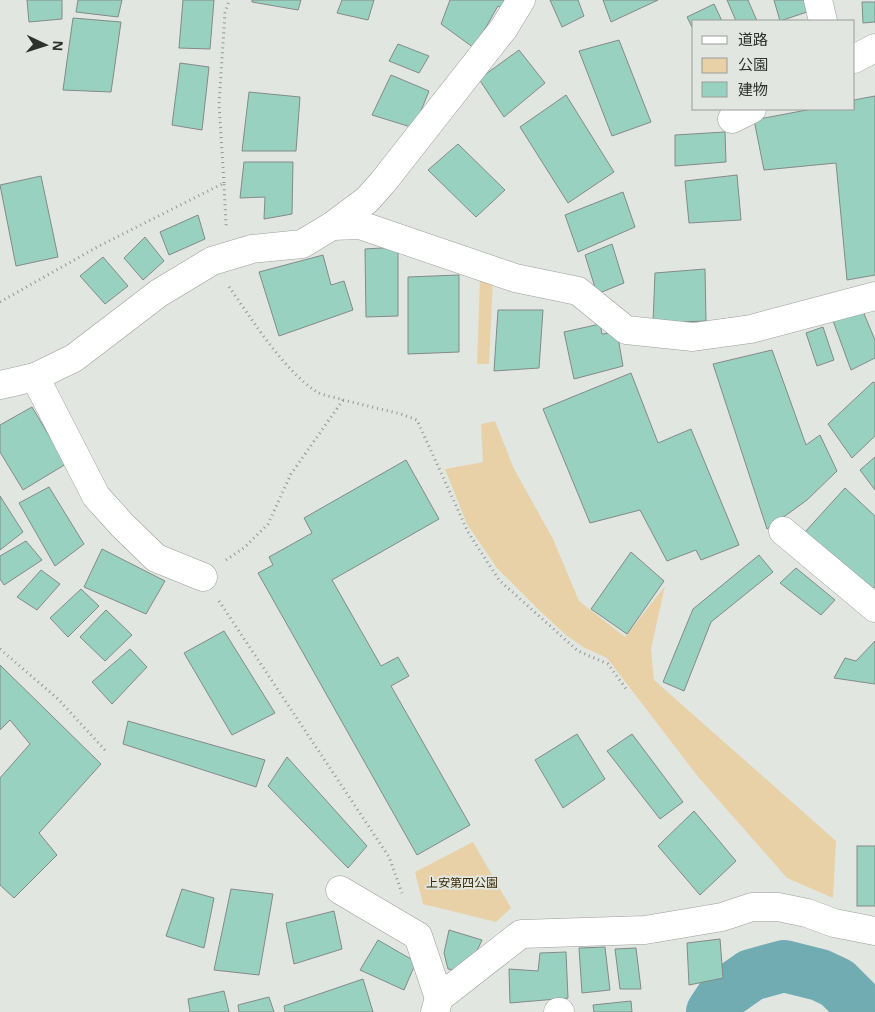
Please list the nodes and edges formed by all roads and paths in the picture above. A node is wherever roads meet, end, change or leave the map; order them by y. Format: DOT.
graph roads {
  1 [pos="229,0"];
  2 [pos="521,0"];
  3 [pos="818,0"];
  4 [pos="823,20"];
  5 [pos="875,48"];
  6 [pos="855,58"];
  7 [pos="224,182"];
  8 [pos="332,226"];
  9 [pos="212,261"];
  10 [pos="875,296"];
  11 [pos="0,302"];
  12 [pos="35,377"];
  13 [pos="0,384"];
  14 [pos="343,400"];
  15 [pos="783,531"];
  16 [pos="203,577"];
  17 [pos="875,608"];
  18 [pos="0,649"];
  19 [pos="626,690"];
  20 [pos="105,750"];
  21 [pos="340,890"];
  22 [pos="875,931"];
  23 [pos="418,936"];
  24 [pos="437,1005"];
  1 -- 7 [label="path"];
  2 -- 8 [label="street"];
  3 -- 4 [label="street"];
  5 -- 6 [label="street"];
  7 -- 9 [label="path"];
  7 -- 11 [label="path"];
  8 -- 9 [label="street"];
  8 -- 10 [label="street"];
  9 -- 12 [label="street"];
  9 -- 14 [label="path"];
  12 -- 13 [label="street"];
  12 -- 16 [label="street"];
  14 -- 16 [label="path"];
  14 -- 19 [label="path"];
  15 -- 17 [label="street"];
  16 -- 23 [label="path"];
  18 -- 20 [label="path"];
  21 -- 23 [label="street"];
  22 -- 24 [label="street"];
  23 -- 24 [label="street"];
}
